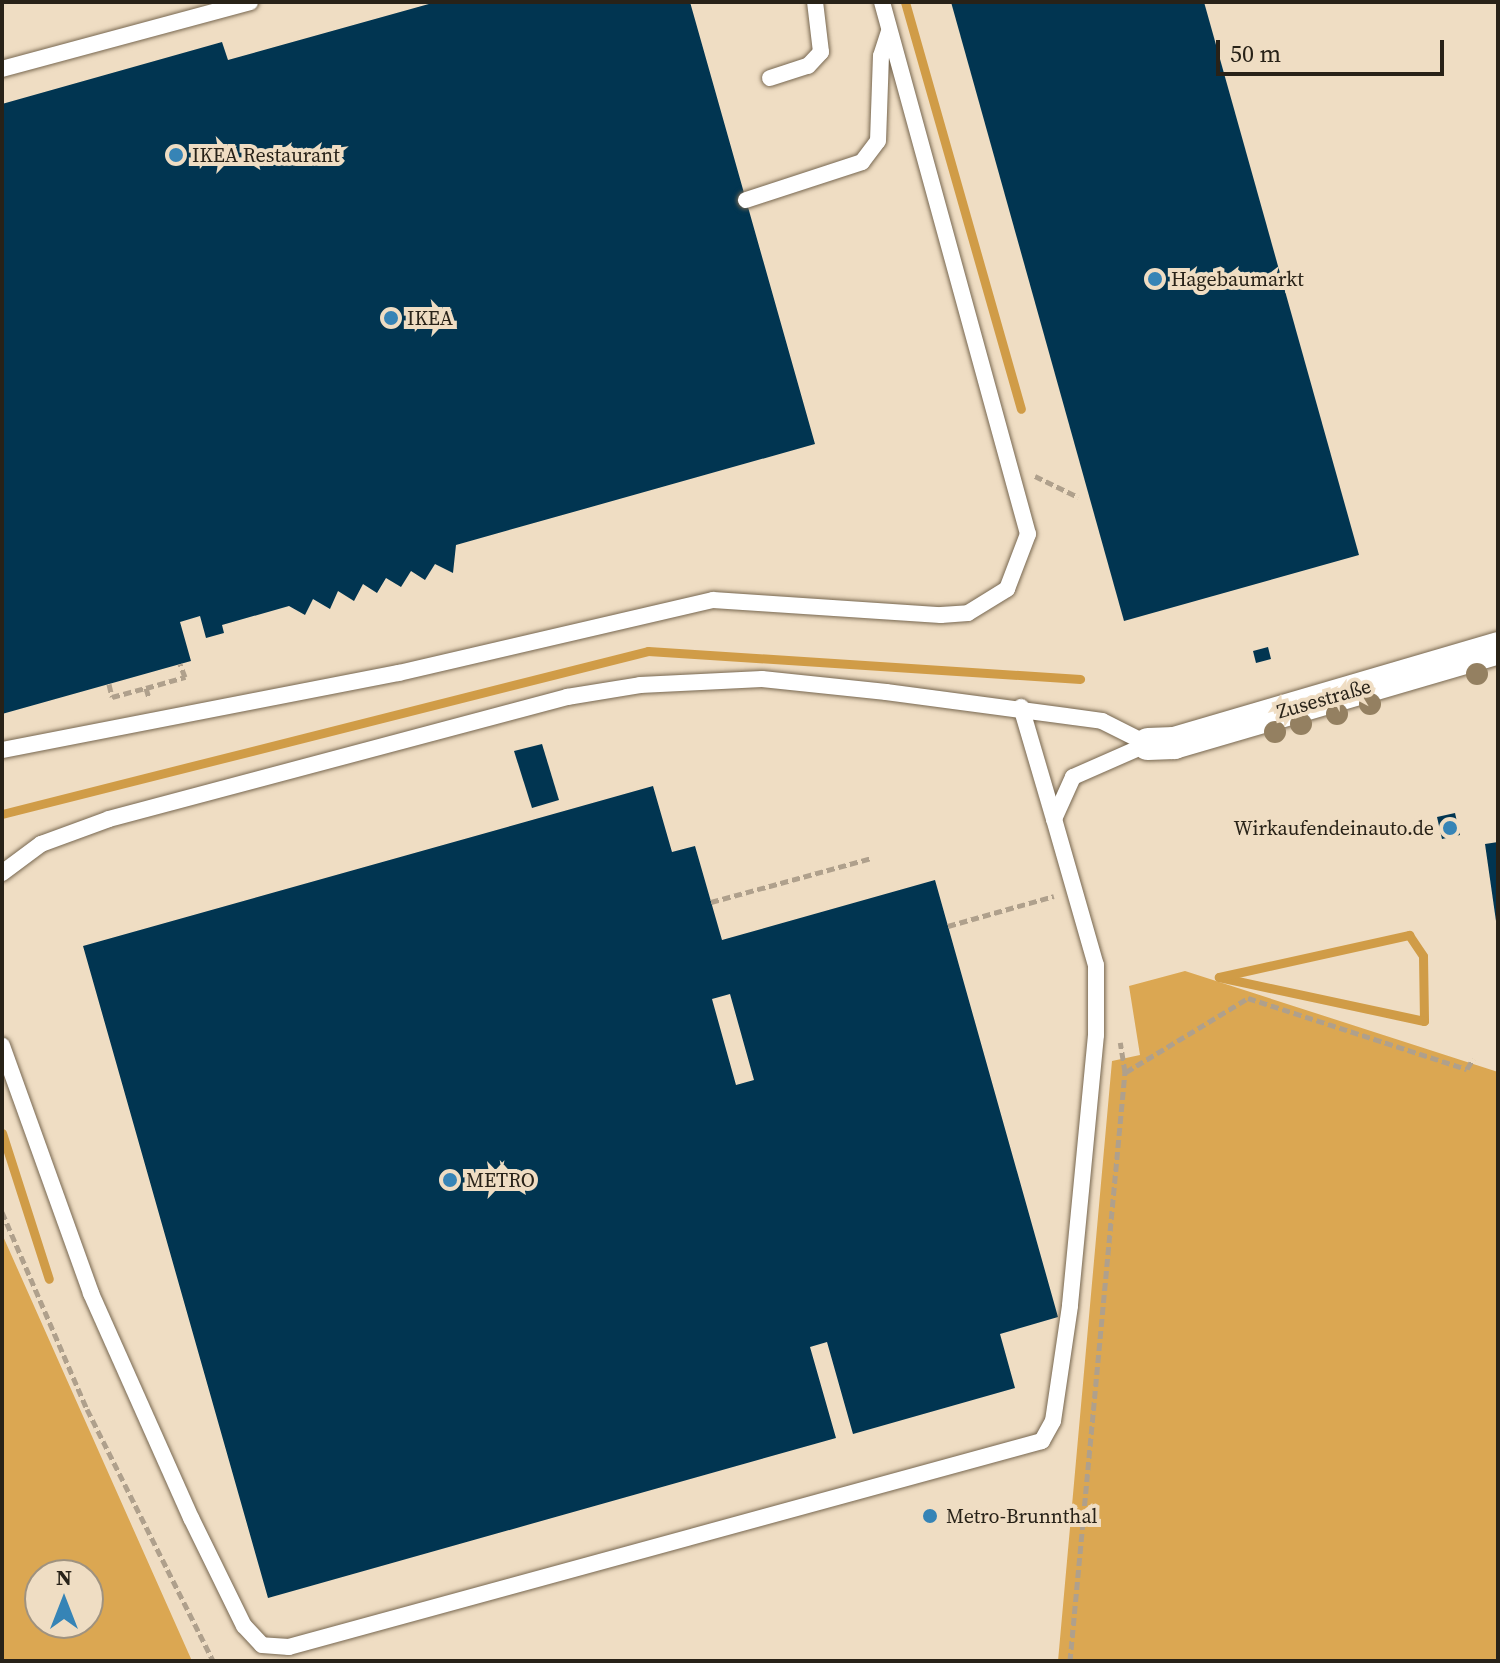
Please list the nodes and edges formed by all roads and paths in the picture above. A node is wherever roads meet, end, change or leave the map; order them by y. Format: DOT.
graph roads {
  1 [pos="250,2"];
  2 [pos="815,2"];
  3 [pos="882,2"];
  4 [pos="890,29"];
  5 [pos="2,69"];
  6 [pos="770,78"];
  7 [pos="746,200"];
  8 [pos="1008,463"];
  9 [pos="1078,497"];
  10 [pos="1498,648"];
  11 [pos="180,664"];
  12 [pos="109,684"];
  13 [pos="146,688"];
  14 [pos="134,691"];
  15 [pos="1021,707"];
  16 [pos="1148,744"];
  17 [pos="2,750"];
  18 [pos="1054,819"];
  19 [pos="872,858"];
  20 [pos="2,873"];
  21 [pos="1074,890"];
  22 [pos="711,902"];
  23 [pos="948,926"];
  24 [pos="2,1046"];
  25 [pos="1125,1059"];
  26 [pos="1473,1059"];
  27 [pos="1125,1072"];
  28 [pos="2,1212"];
  29 [pos="213,1661"];
  30 [pos="1070,1661"];
  1 -- 5 [label="lane"];
  2 -- 6 [label="lane"];
  3 -- 4 [label="lane"];
  4 -- 7 [label="lane"];
  4 -- 8 [label="lane"];
  8 -- 9 [label="path"];
  8 -- 17 [label="lane"];
  10 -- 16 [label="street, Zusestraße"];
  11 -- 13 [label="path"];
  12 -- 14 [label="path"];
  15 -- 16 [label="lane"];
  15 -- 18 [label="lane"];
  15 -- 20 [label="lane"];
  16 -- 18 [label="lane"];
  18 -- 21 [label="lane"];
  19 -- 22 [label="path"];
  21 -- 23 [label="path"];
  21 -- 24 [label="lane"];
  25 -- 27 [label="path"];
  26 -- 27 [label="path"];
  27 -- 30 [label="path"];
  28 -- 29 [label="path"];
}
